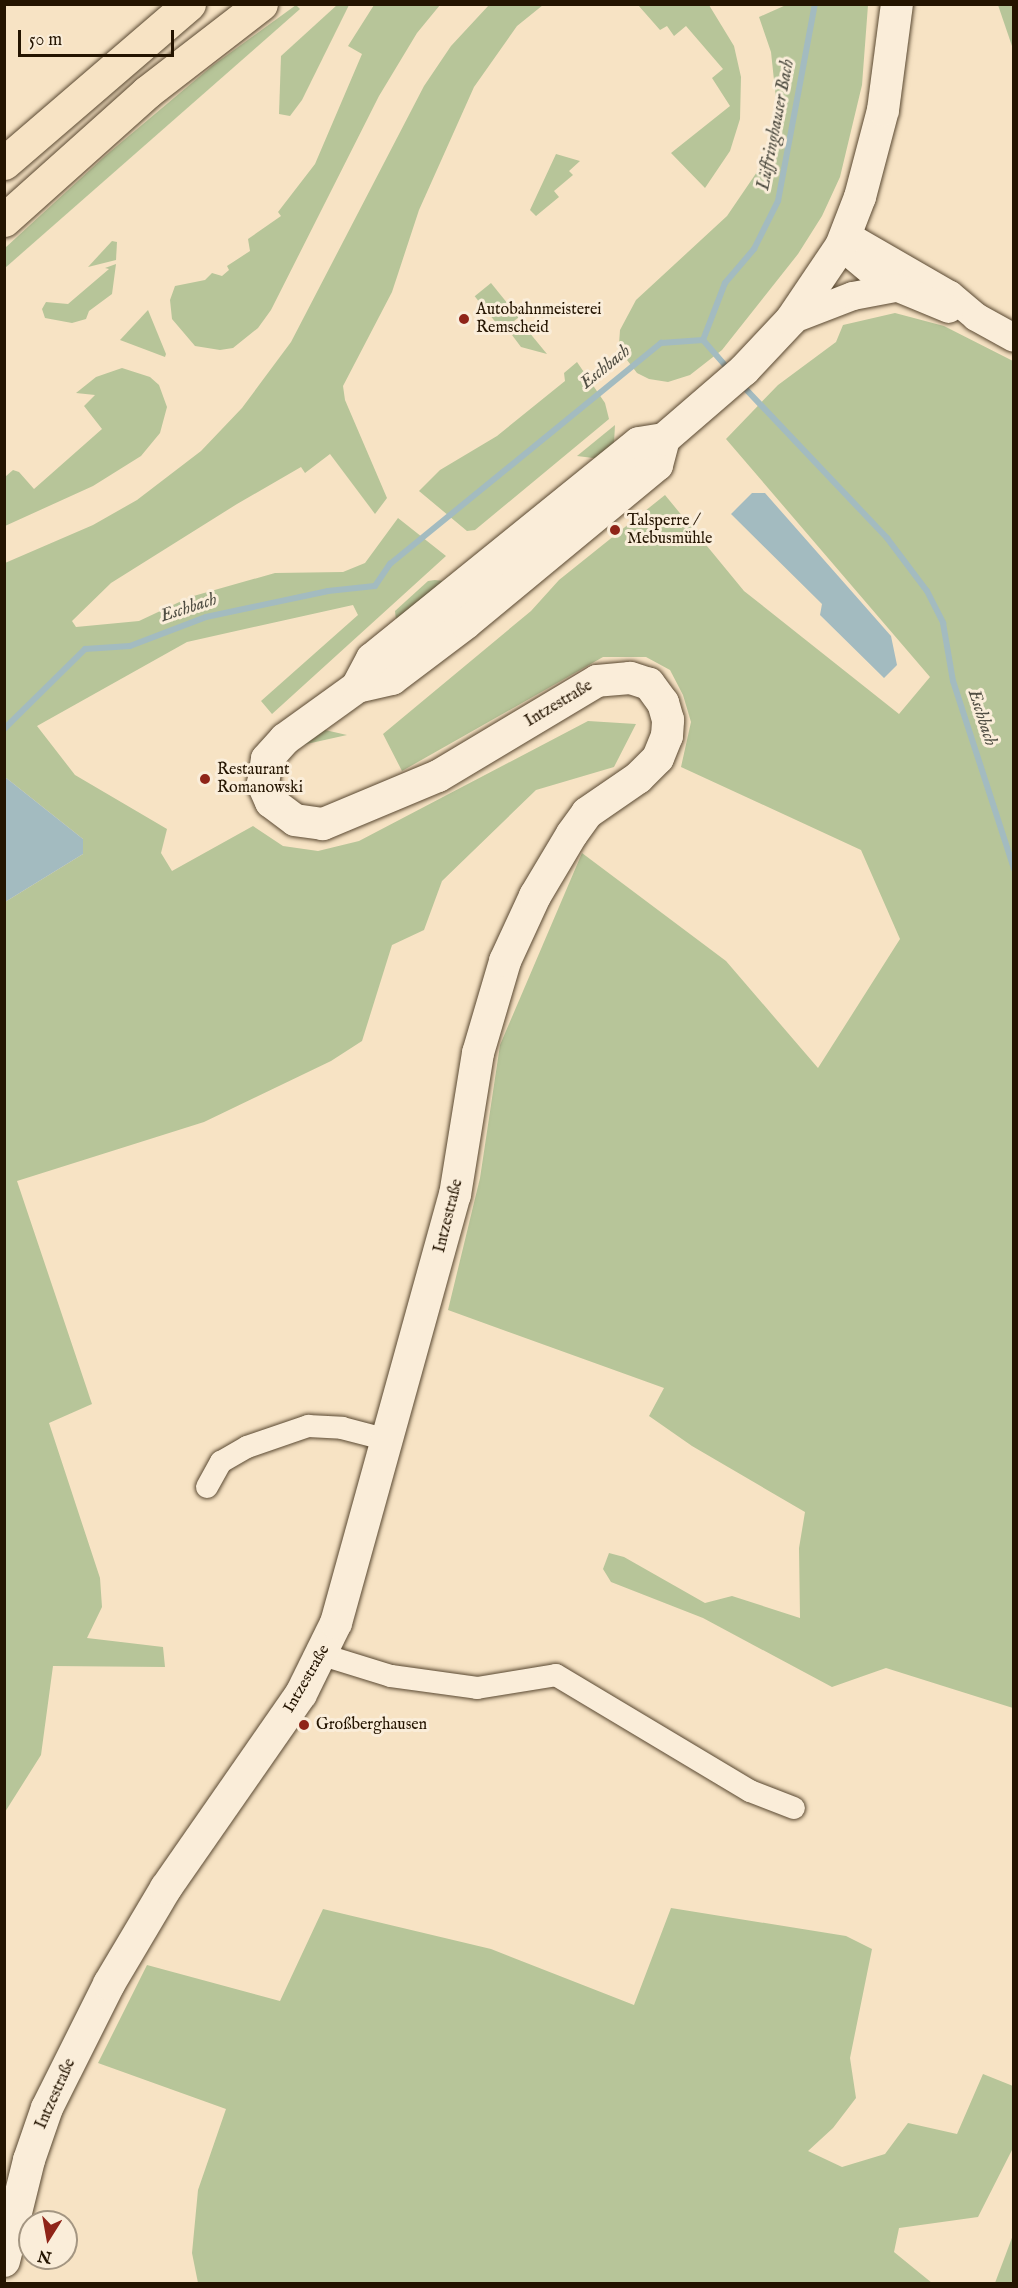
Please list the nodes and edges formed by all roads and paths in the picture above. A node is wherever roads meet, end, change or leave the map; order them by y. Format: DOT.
graph roads {
  1 [pos="189,4"];
  2 [pos="261,4"];
  3 [pos="897,4"];
  4 [pos="4,163"];
  5 [pos="4,220"];
  6 [pos="843,241"];
  7 [pos="895,288"];
  8 [pos="976,317"];
  9 [pos="791,320"];
  10 [pos="1014,338"];
  11 [pos="388,1440"];
  12 [pos="207,1487"];
  13 [pos="323,1655"];
  14 [pos="794,1808"];
  15 [pos="4,2261"];
  1 -- 4 [label="highway"];
  2 -- 5 [label="highway"];
  3 -- 6 [label="main road"];
  6 -- 7 [label="street"];
  6 -- 8 [label="street"];
  6 -- 9 [label="main road"];
  7 -- 8 [label="street"];
  7 -- 9 [label="street"];
  8 -- 10 [label="street"];
  9 -- 11 [label="main road, Intzestraße"];
  11 -- 12 [label="street"];
  11 -- 13 [label="main road, Intzestraße"];
  13 -- 14 [label="street"];
  13 -- 15 [label="main road, Intzestraße"];
}
